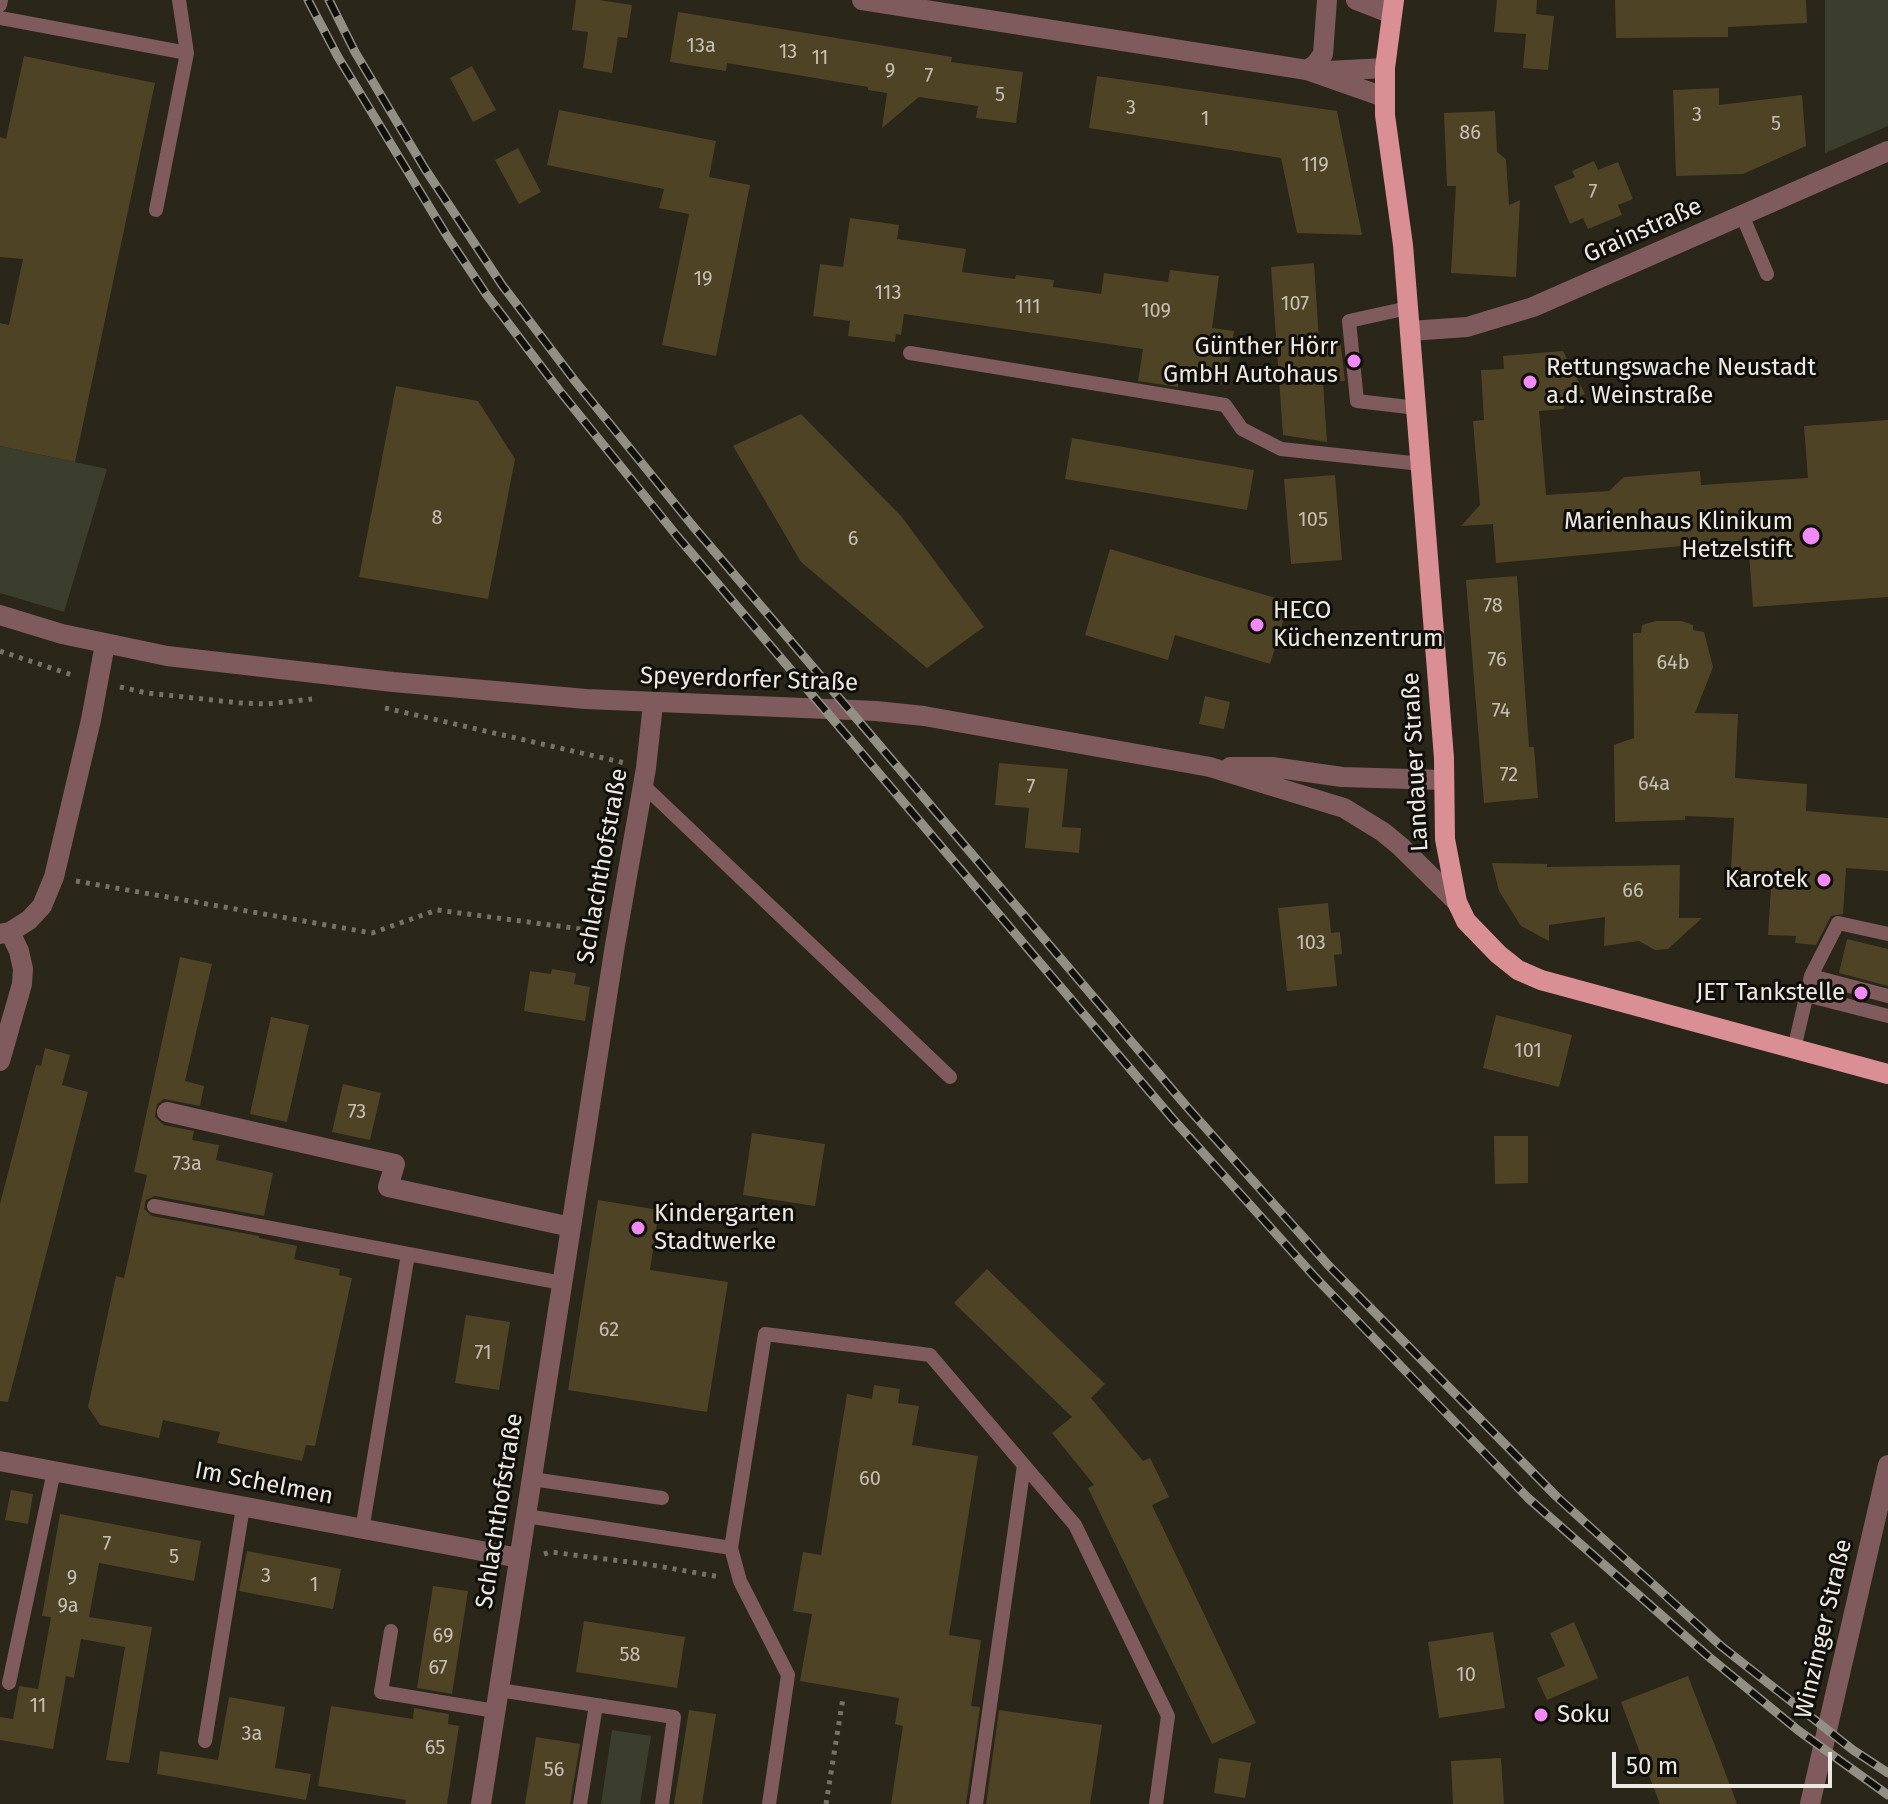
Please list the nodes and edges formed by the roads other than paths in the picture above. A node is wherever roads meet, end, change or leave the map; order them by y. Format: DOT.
graph roads {
  1 [pos="179,0"];
  2 [pos="862,0"];
  3 [pos="1327,0"];
  4 [pos="1356,0"];
  5 [pos="1393,7"];
  6 [pos="0,18"];
  7 [pos="187,53"];
  8 [pos="1385,68"];
  9 [pos="1307,70"];
  10 [pos="1384,97"];
  11 [pos="1888,151"];
  12 [pos="156,210"];
  13 [pos="1742,215"];
  14 [pos="1767,274"];
  15 [pos="1408,308"];
  16 [pos="1410,331"];
  17 [pos="910,353"];
  18 [pos="1417,408"];
  19 [pos="1421,464"];
  20 [pos="0,615"];
  21 [pos="105,644"];
  22 [pos="653,704"];
  23 [pos="1210,767"];
  24 [pos="644,777"];
  25 [pos="1444,780"];
  26 [pos="1457,902"];
  27 [pos="5,933"];
  28 [pos="1888,934"];
  29 [pos="1811,976"];
  30 [pos="1806,995"];
  31 [pos="1888,996"];
  32 [pos="1888,1016"];
  33 [pos="1794,1049"];
  34 [pos="0,1061"];
  35 [pos="1888,1074"];
  36 [pos="950,1077"];
  37 [pos="167,1112"];
  38 [pos="154,1206"];
  39 [pos="571,1227"];
  40 [pos="408,1254"];
  41 [pos="562,1283"];
  42 [pos="0,1461"];
  43 [pos="1024,1465"];
  44 [pos="1888,1465"];
  45 [pos="54,1471"];
  46 [pos="532,1479"];
  47 [pos="662,1498"];
  48 [pos="243,1507"];
  49 [pos="526,1516"];
  50 [pos="362,1530"];
  51 [pos="731,1548"];
  52 [pos="519,1558"];
  53 [pos="391,1631"];
  54 [pos="9,1683"];
  55 [pos="499,1690"];
  56 [pos="596,1705"];
  57 [pos="495,1711"];
  58 [pos="205,1741"];
  59 [pos="481,1804"];
  60 [pos="580,1804"];
  61 [pos="662,1804"];
  62 [pos="769,1804"];
  63 [pos="976,1804"];
  64 [pos="1156,1804"];
  65 [pos="1810,1804"];
  1 -- 7 [label="lane"];
  2 -- 9 [label="street"];
  3 -- 9 [label="street"];
  4 -- 5 [label="street"];
  5 -- 8 [label="main road, Landauer Straße"];
  6 -- 7 [label="lane"];
  7 -- 12 [label="lane"];
  8 -- 9 [label="street"];
  8 -- 10 [label="main road, Landauer Straße"];
  9 -- 10 [label="street"];
  10 -- 15 [label="main road, Landauer Straße"];
  11 -- 13 [label="street, Grainstraße"];
  13 -- 14 [label="lane"];
  13 -- 16 [label="street, Grainstraße"];
  15 -- 16 [label="main road, Landauer Straße"];
  15 -- 18 [label="lane"];
  16 -- 18 [label="main road, Landauer Straße"];
  17 -- 19 [label="lane"];
  18 -- 19 [label="main road, Landauer Straße"];
  19 -- 25 [label="main road, Landauer Straße"];
  20 -- 21 [label="street, Speyerdorfer Straße"];
  21 -- 22 [label="street, Speyerdorfer Straße"];
  21 -- 27 [label="street"];
  22 -- 23 [label="street, Speyerdorfer Straße"];
  22 -- 24 [label="street, Schlachthofstraße"];
  23 -- 25 [label="street"];
  23 -- 26 [label="street, Speyerdorfer Straße"];
  24 -- 36 [label="lane"];
  24 -- 39 [label="street, Schlachthofstraße"];
  25 -- 26 [label="main road, Landauer Straße"];
  26 -- 33 [label="main road, Landauer Straße"];
  27 -- 34 [label="street"];
  28 -- 29 [label="lane"];
  29 -- 30 [label="lane"];
  29 -- 31 [label="lane"];
  30 -- 32 [label="lane"];
  30 -- 33 [label="lane"];
  33 -- 35 [label="main road, Landauer Straße"];
  37 -- 39 [label="street"];
  38 -- 40 [label="lane"];
  39 -- 41 [label="street, Schlachthofstraße"];
  40 -- 41 [label="lane"];
  40 -- 50 [label="lane"];
  41 -- 46 [label="street, Schlachthofstraße"];
  42 -- 45 [label="street, Im Schelmen"];
  43 -- 51 [label="lane"];
  43 -- 63 [label="lane"];
  43 -- 64 [label="lane"];
  44 -- 65 [label="street, Winzinger Straße"];
  45 -- 48 [label="street, Im Schelmen"];
  45 -- 54 [label="lane"];
  46 -- 47 [label="lane"];
  46 -- 49 [label="street, Schlachthofstraße"];
  48 -- 50 [label="street, Im Schelmen"];
  48 -- 58 [label="lane"];
  49 -- 51 [label="lane"];
  49 -- 52 [label="street, Schlachthofstraße"];
  50 -- 52 [label="street, Im Schelmen"];
  51 -- 62 [label="lane"];
  52 -- 55 [label="street, Schlachthofstraße"];
  53 -- 57 [label="lane"];
  55 -- 56 [label="lane"];
  55 -- 57 [label="street, Schlachthofstraße"];
  56 -- 60 [label="lane"];
  56 -- 61 [label="lane"];
  57 -- 59 [label="street, Schlachthofstraße"];
}
